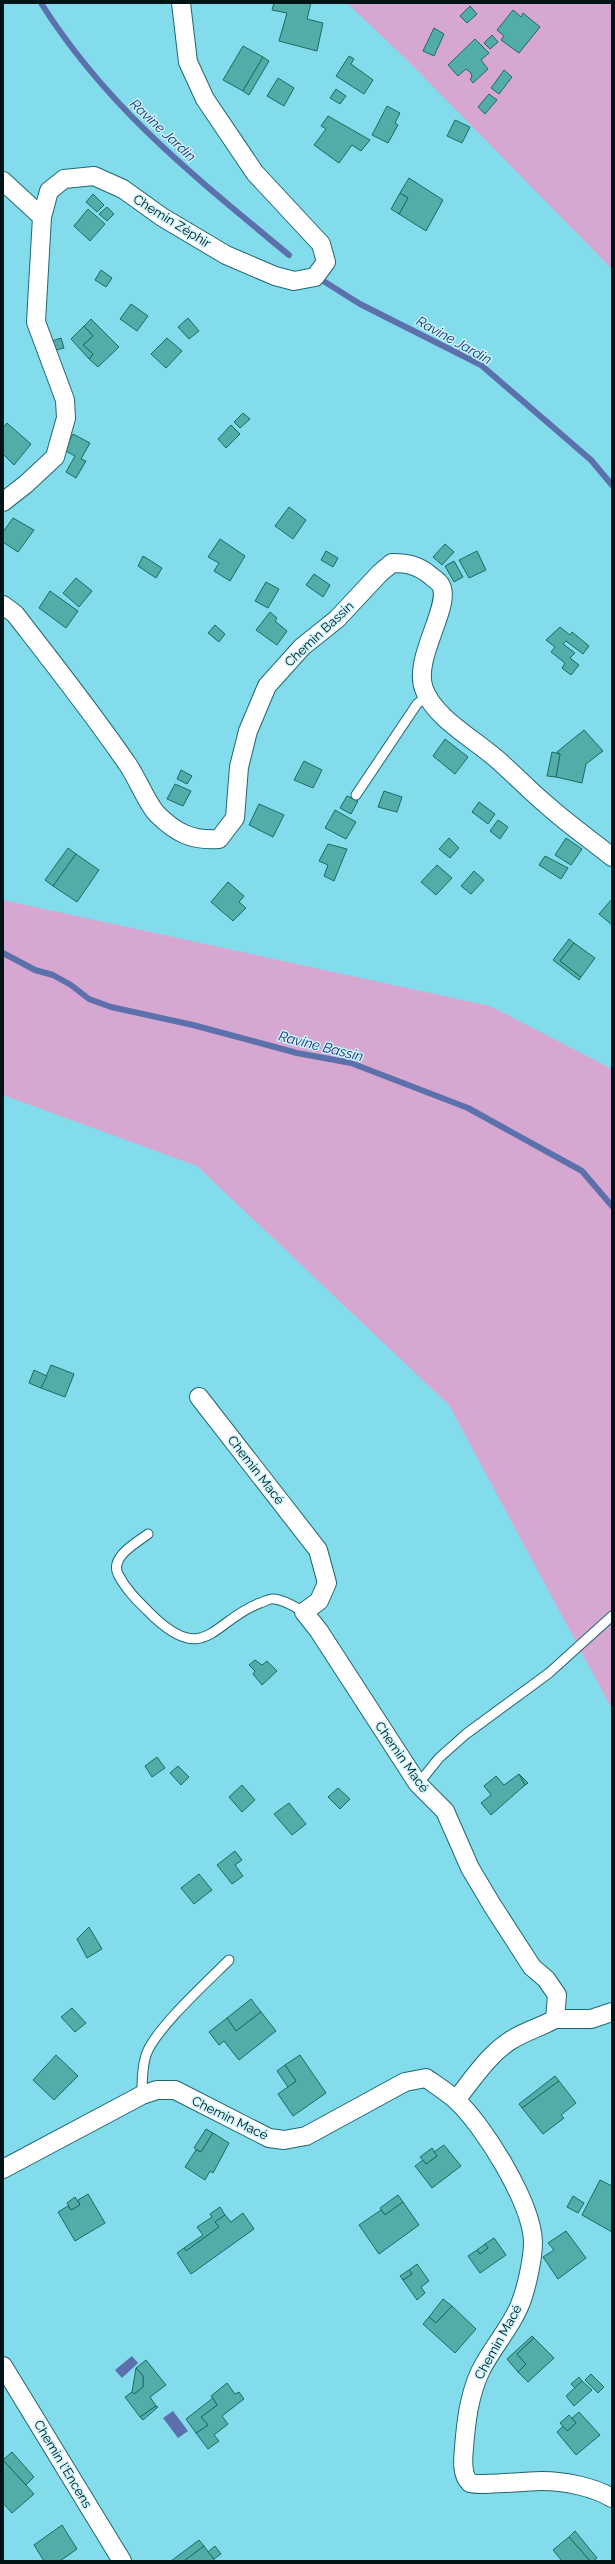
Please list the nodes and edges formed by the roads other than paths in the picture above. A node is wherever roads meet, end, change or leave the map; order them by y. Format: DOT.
graph roads {
  1 [pos="181,3"];
  2 [pos="3,181"];
  3 [pos="42,216"];
  4 [pos="3,502"];
  5 [pos="3,605"];
  6 [pos="427,696"];
  7 [pos="356,795"];
  8 [pos="612,857"];
  9 [pos="199,1397"];
  10 [pos="148,1534"];
  11 [pos="304,1612"];
  12 [pos="612,1616"];
  13 [pos="418,1784"];
  14 [pos="229,1960"];
  15 [pos="612,2012"];
  16 [pos="555,2019"];
  17 [pos="142,2095"];
  18 [pos="456,2100"];
  19 [pos="3,2169"];
  20 [pos="3,2366"];
  21 [pos="612,2498"];
  22 [pos="122,2561"];
  1 -- 3 [label="street, Chemin Zéphir"];
  2 -- 3 [label="street"];
  3 -- 4 [label="street, Chemin Zéphir"];
  5 -- 6 [label="street, Chemin Bassin"];
  6 -- 7 [label="lane"];
  6 -- 8 [label="street, Chemin Bassin"];
  9 -- 11 [label="street, Chemin Macé"];
  10 -- 11 [label="lane"];
  11 -- 13 [label="street, Chemin Macé"];
  12 -- 13 [label="lane"];
  13 -- 16 [label="street, Chemin Macé"];
  14 -- 17 [label="lane"];
  15 -- 16 [label="street"];
  16 -- 18 [label="street"];
  17 -- 18 [label="street, Chemin Macé"];
  17 -- 19 [label="street, Chemin Macé"];
  18 -- 21 [label="street, Chemin Macé"];
  20 -- 22 [label="street, Chemin l'Encens"];
}
